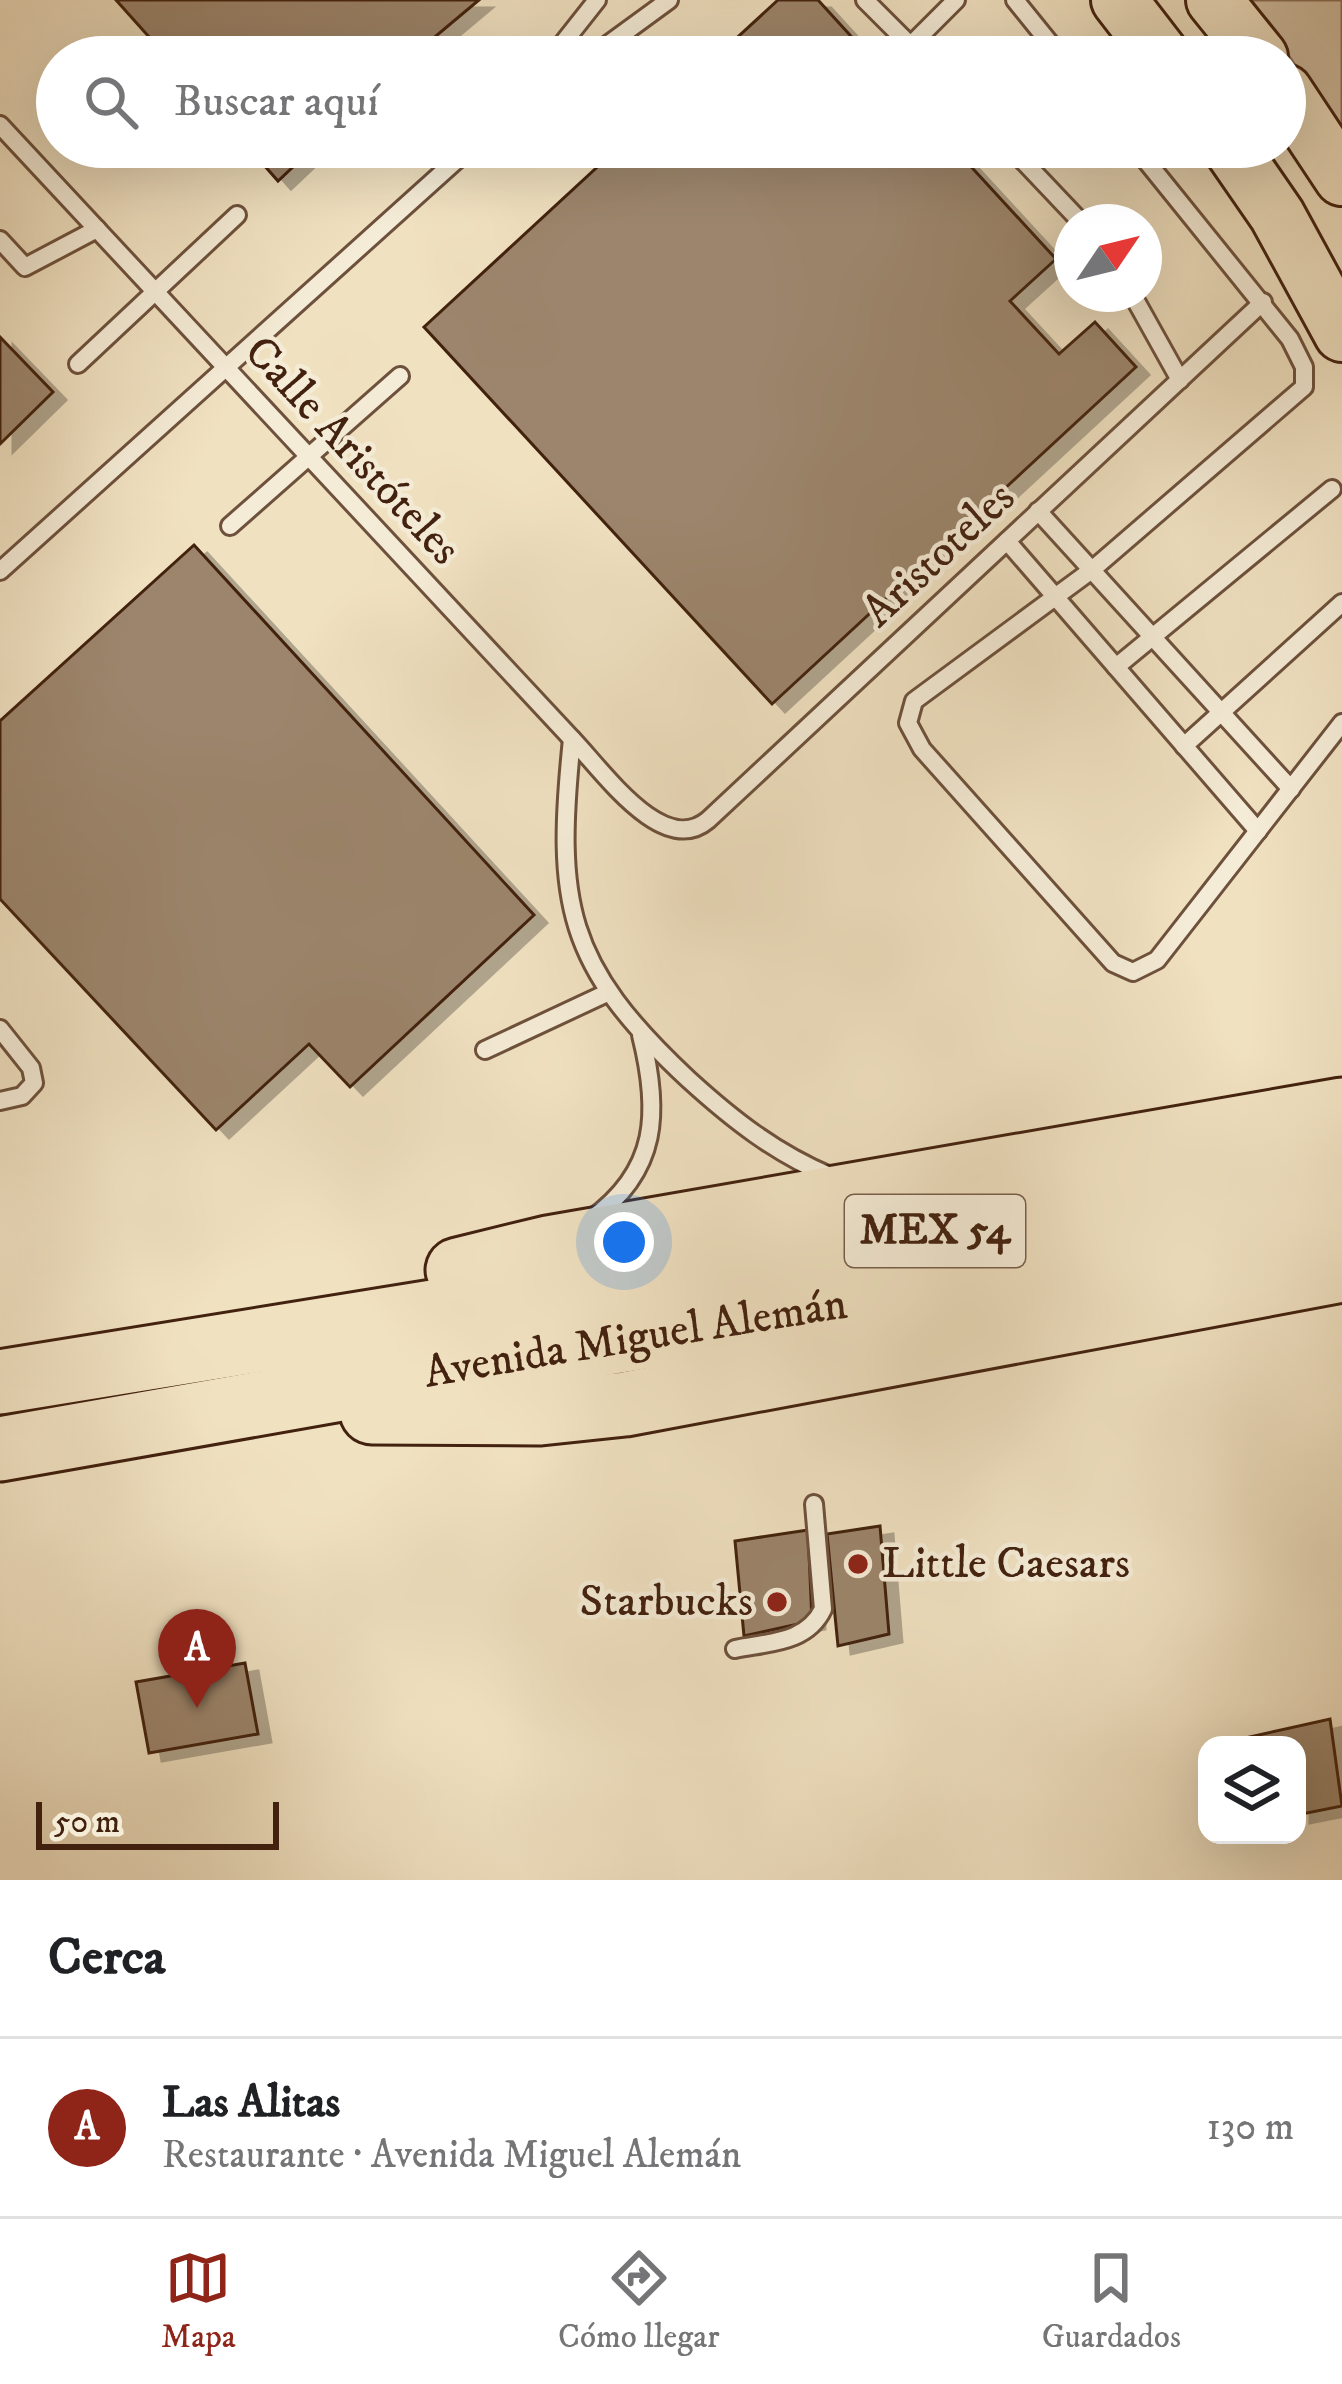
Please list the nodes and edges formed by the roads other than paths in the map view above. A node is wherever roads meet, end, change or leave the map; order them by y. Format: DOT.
graph roads {
  1 [pos="598,0"];
  2 [pos="669,0"];
  3 [pos="866,0"];
  4 [pos="956,0"];
  5 [pos="1015,0"];
  6 [pos="1119,0"];
  7 [pos="1214,0"];
  8 [pos="569,36"];
  9 [pos="620,36"];
  10 [pos="901,36"];
  11 [pos="928,36"];
  12 [pos="1044,36"];
  13 [pos="1147,36"];
  14 [pos="1243,36"];
  15 [pos="1306,124"];
  16 [pos="0,125"];
  17 [pos="36,164"];
  18 [pos="40,168"];
  19 [pos="448,168"];
  20 [pos="1030,168"];
  21 [pos="1152,168"];
  22 [pos="1245,168"];
  23 [pos="1342,178"];
  24 [pos="1064,204"];
  25 [pos="237,215"];
  26 [pos="97,229"];
  27 [pos="0,240"];
  28 [pos="155,292"];
  29 [pos="1263,302"];
  30 [pos="1142,312"];
  31 [pos="1342,334"];
  32 [pos="77,364"];
  33 [pos="228,371"];
  34 [pos="400,376"];
  35 [pos="1180,380"];
  36 [pos="308,456"];
  37 [pos="1332,488"];
  38 [pos="1039,512"];
  39 [pos="230,526"];
  40 [pos="1007,542"];
  41 [pos="1093,569"];
  42 [pos="0,572"];
  43 [pos="1055,597"];
  44 [pos="1342,603"];
  45 [pos="1154,635"];
  46 [pos="1115,667"];
  47 [pos="1222,711"];
  48 [pos="1342,724"];
  49 [pos="572,739"];
  50 [pos="1184,746"];
  51 [pos="1291,788"];
  52 [pos="656,823"];
  53 [pos="1258,831"];
  54 [pos="607,993"];
  55 [pos="0,1029"];
  56 [pos="641,1035"];
  57 [pos="485,1050"];
  58 [pos="0,1101"];
  59 [pos="1338,1128"];
  60 [pos="872,1194"];
  61 [pos="1342,1224"];
  62 [pos="1312,1276"];
  63 [pos="538,1299"];
  64 [pos="1342,1299"];
  65 [pos="0,1382"];
  66 [pos="262,1405"];
  67 [pos="0,1450"];
  68 [pos="814,1504"];
  69 [pos="735,1649"];
  1 -- 8 [label="lane"];
  2 -- 9 [label="lane"];
  3 -- 10 [label="lane"];
  4 -- 11 [label="lane"];
  5 -- 12 [label="lane"];
  6 -- 13 [label="main road"];
  7 -- 14 [label="main road"];
  15 -- 23 [label="main road"];
  16 -- 17 [label="lane, Calle Aristóteles"];
  18 -- 26 [label="lane, Calle Aristóteles"];
  19 -- 33 [label="lane"];
  20 -- 24 [label="lane"];
  21 -- 29 [label="lane"];
  22 -- 31 [label="main road"];
  25 -- 28 [label="lane"];
  26 -- 27 [label="lane"];
  26 -- 28 [label="lane, Calle Aristóteles"];
  28 -- 32 [label="lane"];
  28 -- 33 [label="lane, Calle Aristóteles"];
  29 -- 35 [label="lane, Aristoteles"];
  29 -- 41 [label="lane"];
  30 -- 35 [label="lane"];
  33 -- 36 [label="lane, Calle Aristóteles"];
  33 -- 42 [label="lane"];
  34 -- 36 [label="lane"];
  35 -- 38 [label="lane, Aristoteles"];
  36 -- 39 [label="lane"];
  36 -- 49 [label="lane, Calle Aristóteles"];
  37 -- 45 [label="lane"];
  38 -- 40 [label="lane, Aristoteles"];
  38 -- 41 [label="lane"];
  40 -- 43 [label="lane"];
  40 -- 52 [label="lane, Aristoteles"];
  41 -- 43 [label="lane"];
  41 -- 45 [label="lane"];
  43 -- 46 [label="lane"];
  43 -- 53 [label="lane"];
  44 -- 47 [label="lane"];
  45 -- 46 [label="lane"];
  45 -- 47 [label="lane"];
  46 -- 50 [label="lane"];
  47 -- 50 [label="lane"];
  47 -- 51 [label="lane"];
  48 -- 51 [label="lane"];
  49 -- 52 [label="lane, Calle Aristóteles"];
  49 -- 54 [label="lane"];
  50 -- 53 [label="lane"];
  51 -- 53 [label="lane"];
  54 -- 56 [label="lane"];
  54 -- 57 [label="lane"];
  55 -- 58 [label="lane"];
  56 -- 60 [label="lane"];
  56 -- 63 [label="lane"];
  59 -- 60 [label="highway"];
  59 -- 63 [label="highway, Avenida Miguel Alemán / MEX 54"];
  60 -- 63 [label="highway"];
  61 -- 63 [label="highway, Avenida Miguel Alemán / MEX 54"];
  62 -- 64 [label="main road"];
  62 -- 66 [label="highway"];
  63 -- 65 [label="highway"];
  63 -- 66 [label="highway, Avenida Miguel Alemán / MEX 54"];
  66 -- 67 [label="highway, Avenida Miguel Alemán / MEX 54"];
  68 -- 69 [label="lane"];
}
